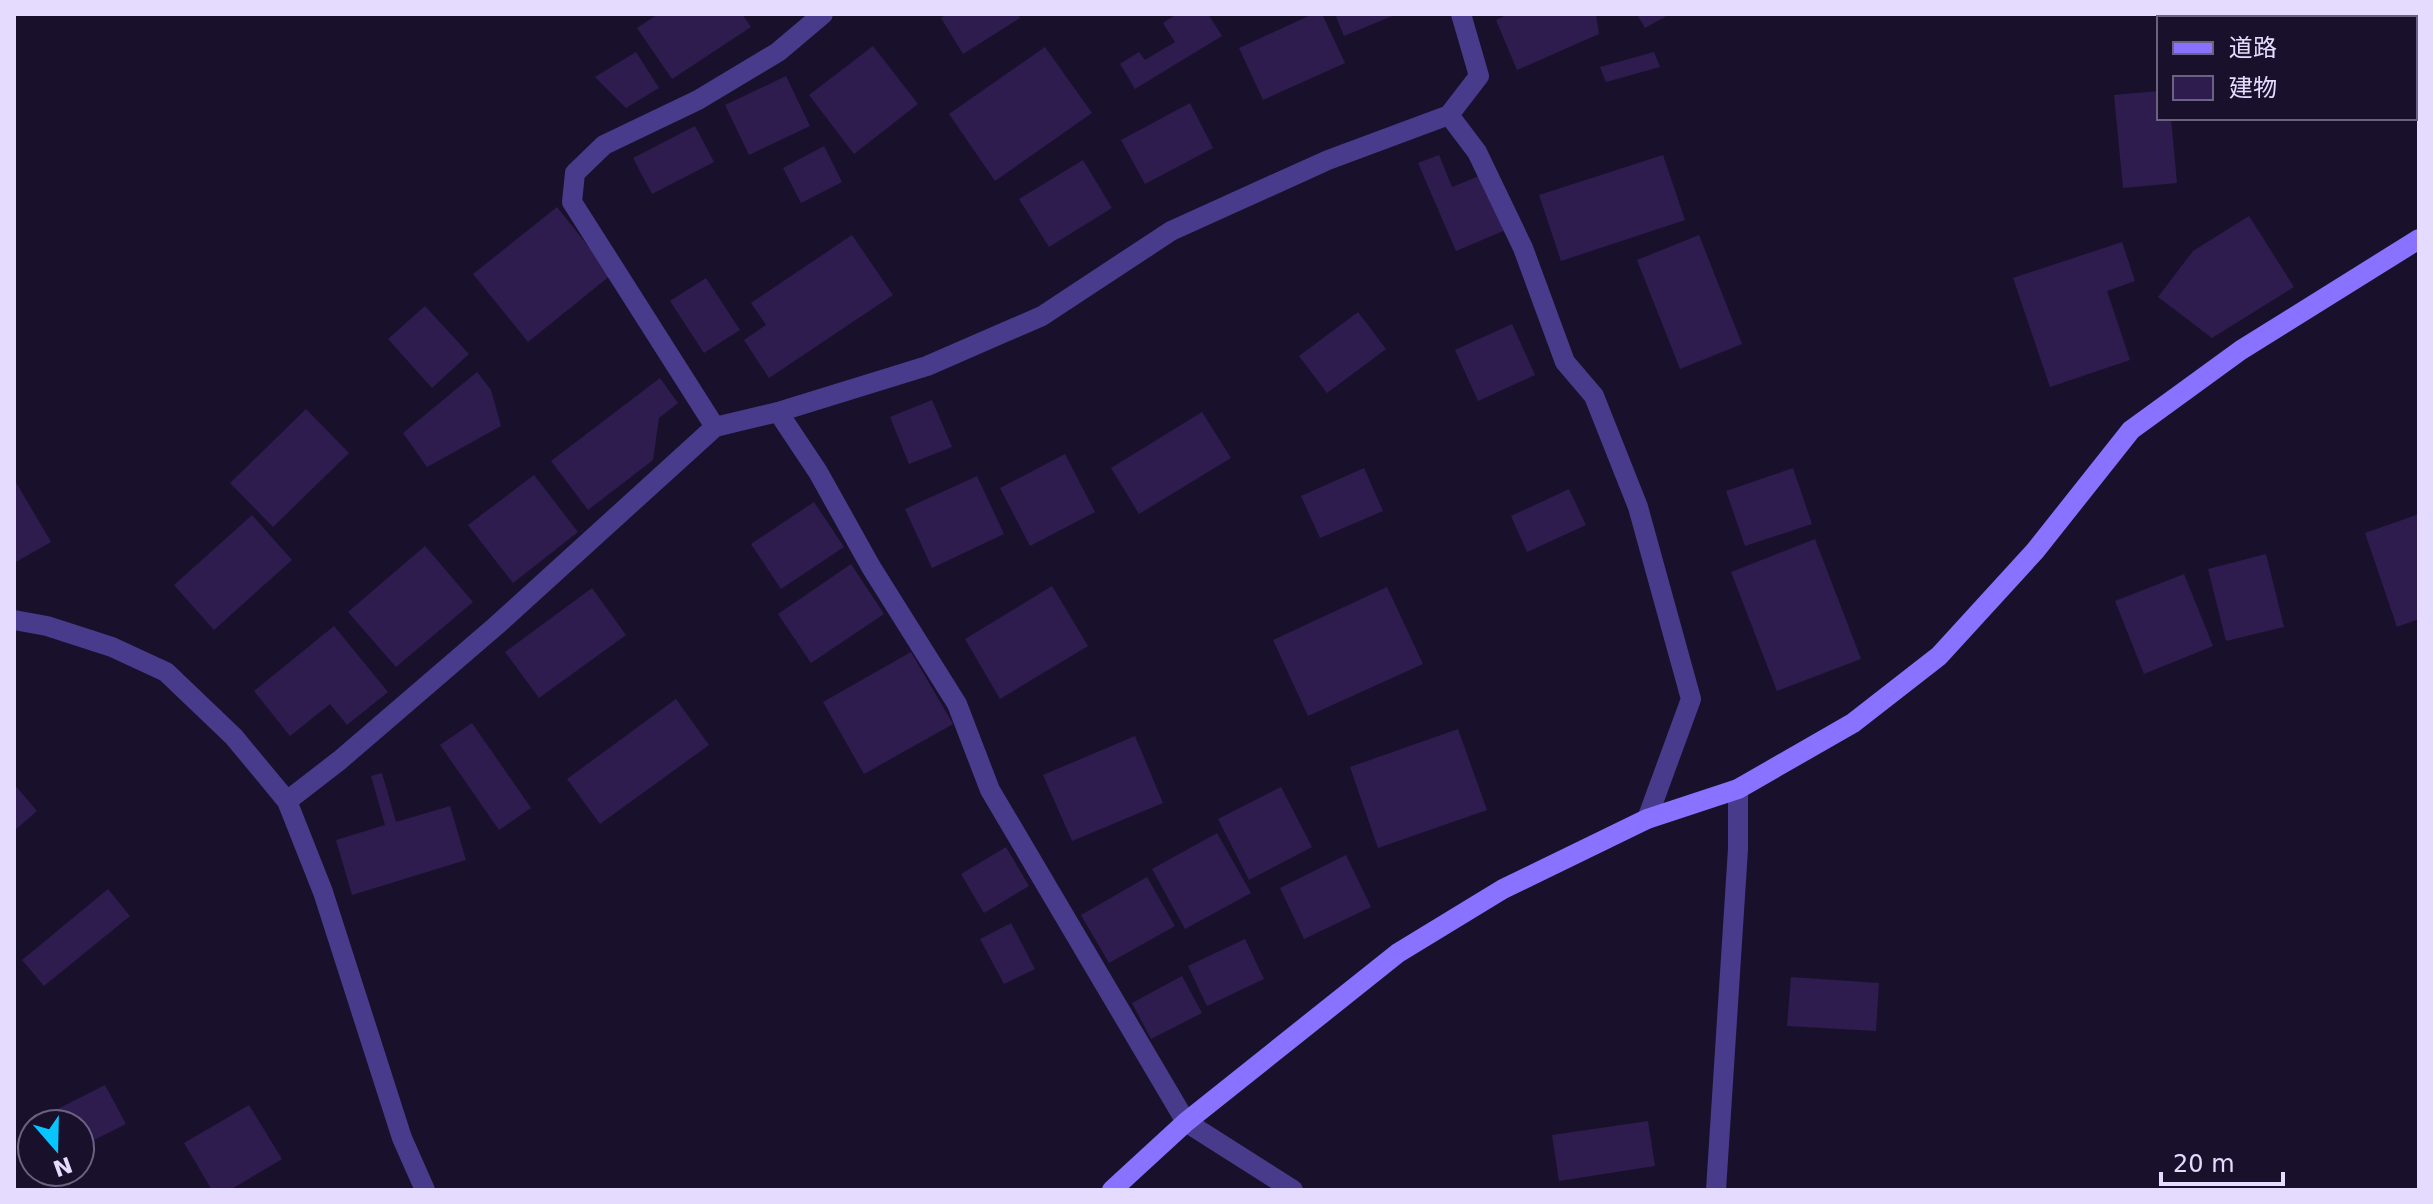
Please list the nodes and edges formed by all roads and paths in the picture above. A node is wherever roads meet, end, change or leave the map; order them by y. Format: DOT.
graph roads {
  1 [pos="823,14"];
  2 [pos="1461,14"];
  3 [pos="1449,115"];
  4 [pos="2419,239"];
  5 [pos="778,412"];
  6 [pos="715,427"];
  7 [pos="14,620"];
  8 [pos="1738,789"];
  9 [pos="287,801"];
  10 [pos="1647,819"];
  11 [pos="1186,1122"];
  12 [pos="425,1190"];
  13 [pos="1112,1190"];
  14 [pos="1293,1190"];
  15 [pos="1716,1190"];
  1 -- 6 [label="street"];
  2 -- 3 [label="street"];
  3 -- 5 [label="street"];
  3 -- 10 [label="street"];
  4 -- 8 [label="street"];
  5 -- 6 [label="street"];
  5 -- 11 [label="street"];
  6 -- 9 [label="street"];
  7 -- 9 [label="street"];
  8 -- 10 [label="street"];
  8 -- 15 [label="street"];
  9 -- 12 [label="street"];
  10 -- 11 [label="street"];
  11 -- 13 [label="street"];
  11 -- 14 [label="street"];
}
